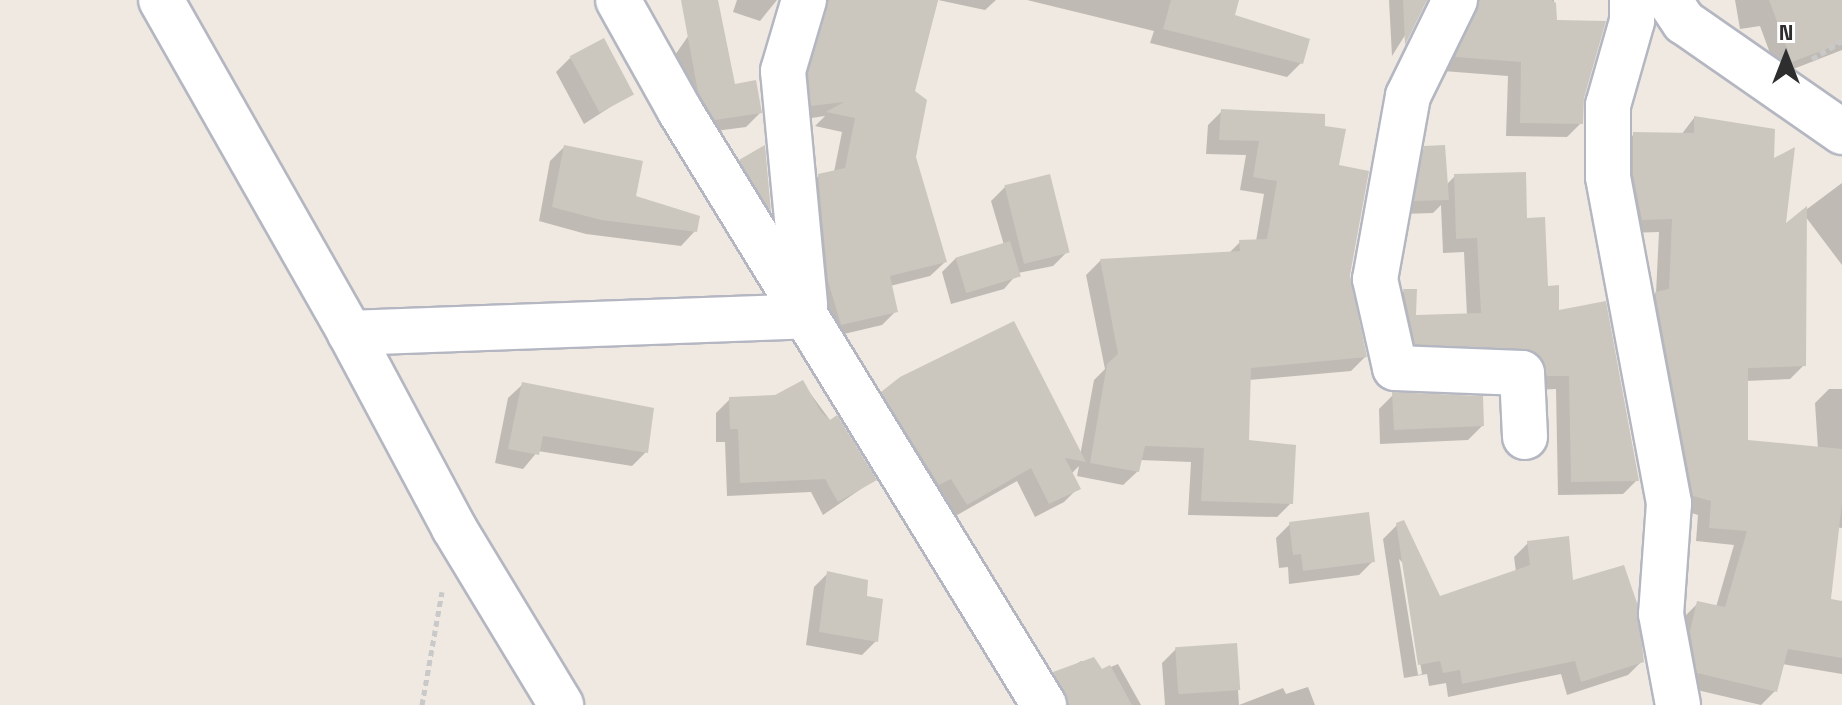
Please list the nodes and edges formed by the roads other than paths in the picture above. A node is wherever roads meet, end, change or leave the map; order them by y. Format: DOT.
graph roads {
  1 [pos="161,0"];
  2 [pos="618,0"];
  3 [pos="804,0"];
  4 [pos="1455,0"];
  5 [pos="1632,0"];
  6 [pos="1669,0"];
  7 [pos="1842,132"];
  8 [pos="806,316"];
  9 [pos="350,333"];
  10 [pos="1525,437"];
  11 [pos="561,705"];
  12 [pos="1044,705"];
  13 [pos="1678,705"];
  1 -- 9 [label="street"];
  2 -- 8 [label="street"];
  3 -- 8 [label="street"];
  4 -- 10 [label="street"];
  5 -- 13 [label="street"];
  6 -- 7 [label="street"];
  8 -- 9 [label="street"];
  8 -- 12 [label="street"];
  9 -- 11 [label="street"];
}
